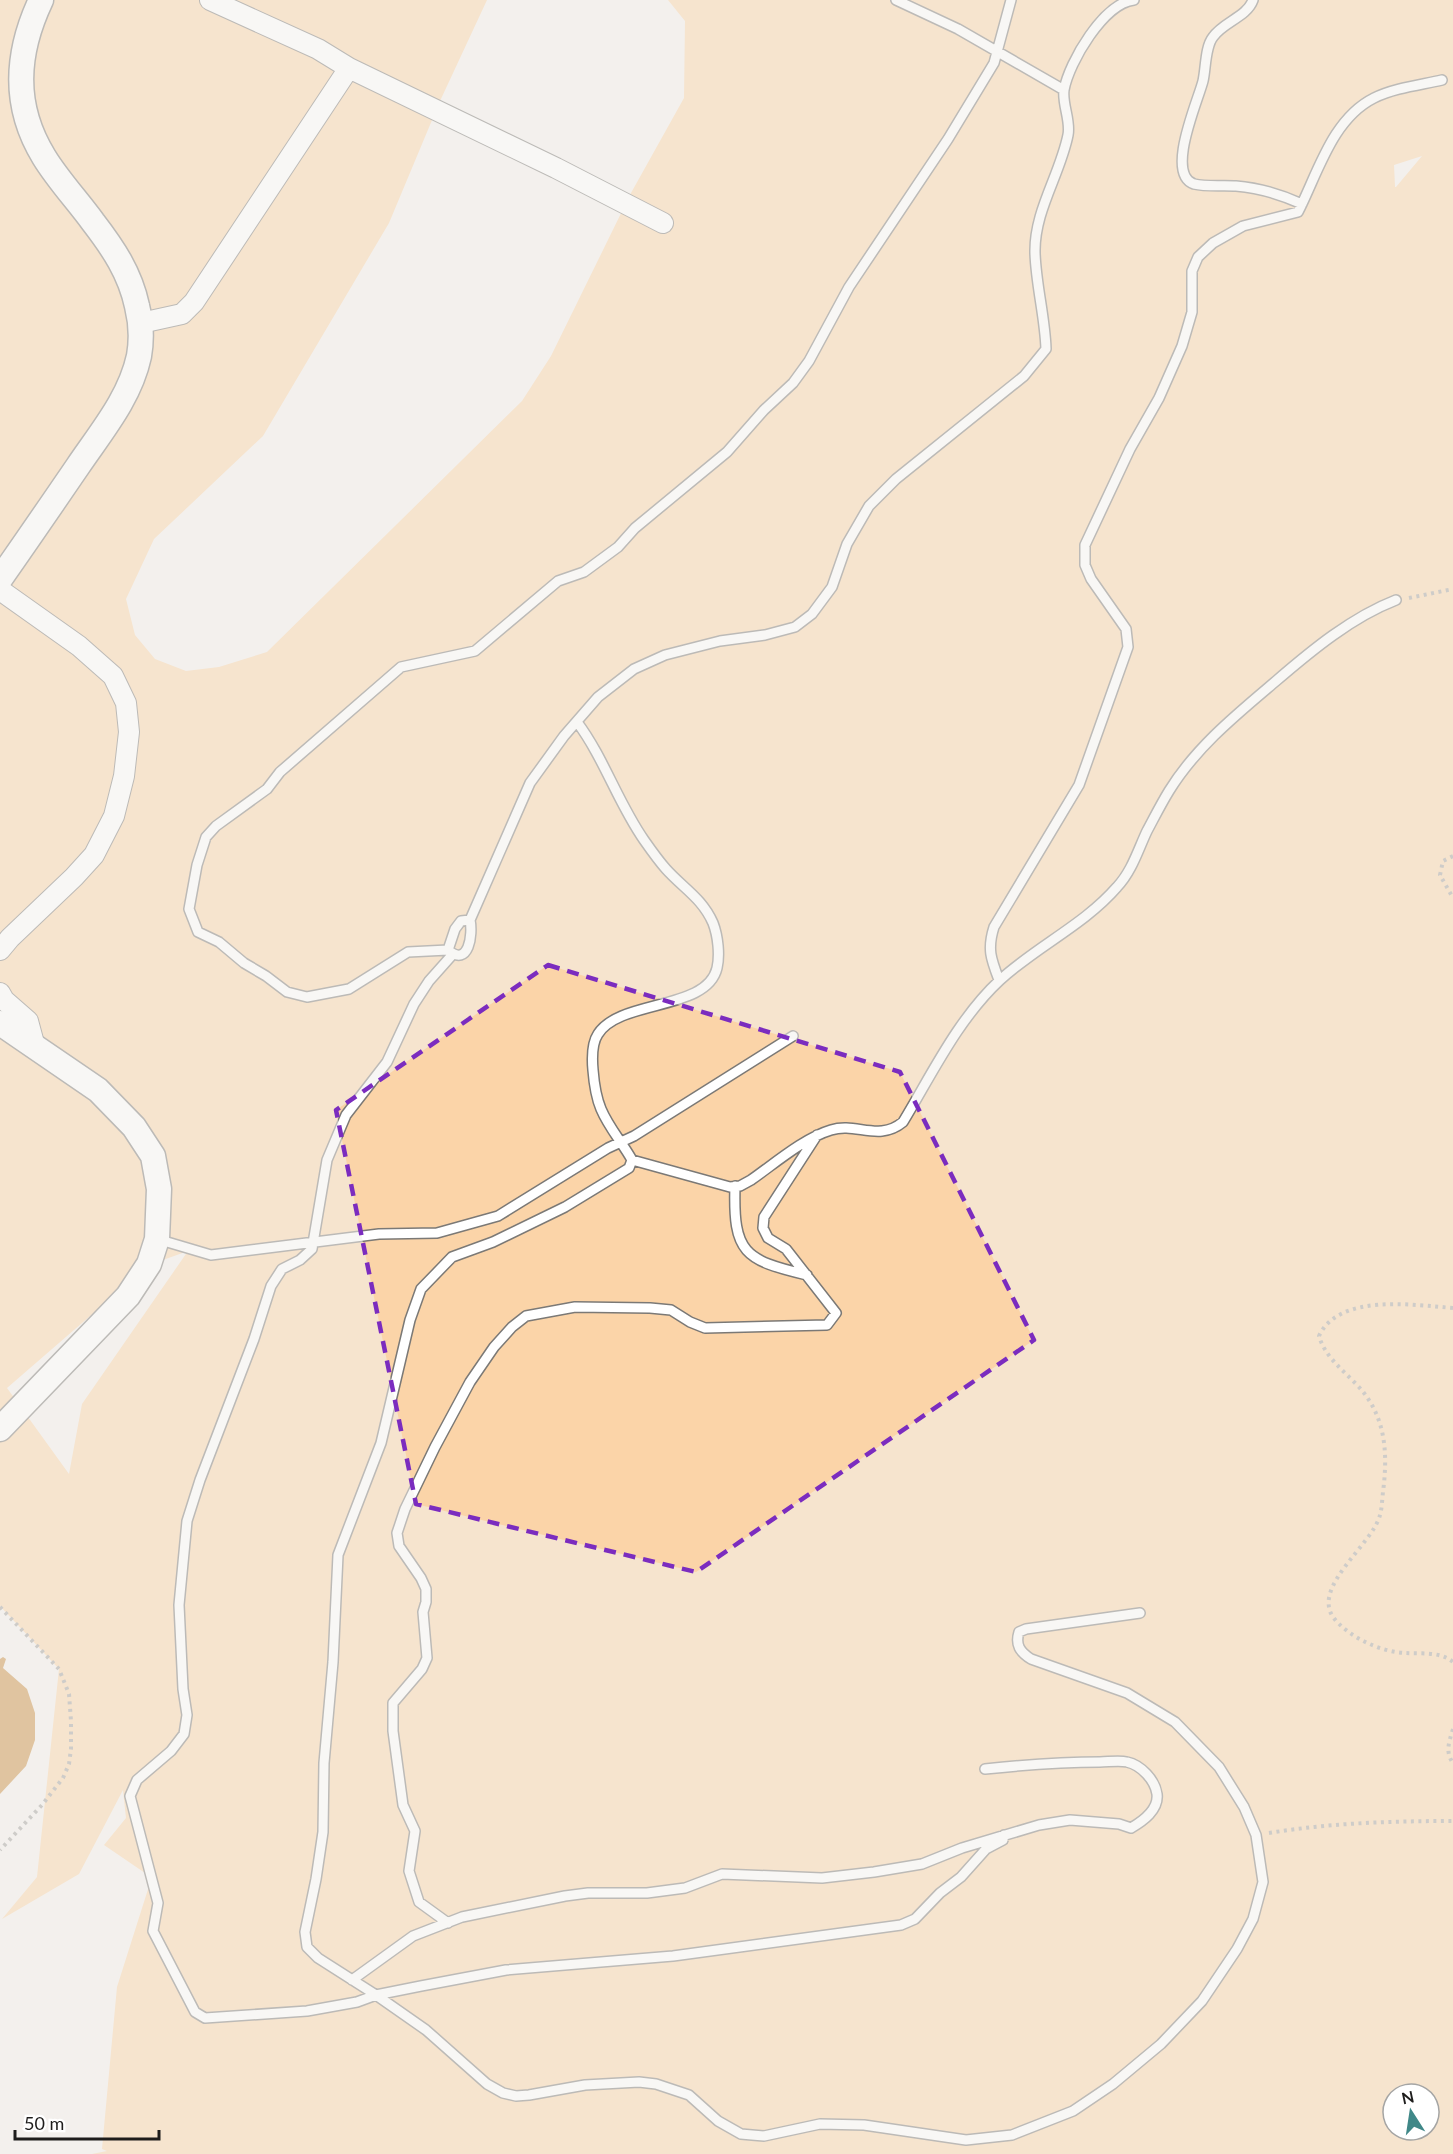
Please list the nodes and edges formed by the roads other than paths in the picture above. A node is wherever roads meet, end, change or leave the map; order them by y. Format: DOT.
graph roads {
  1 [pos="41,0"];
  2 [pos="210,0"];
  3 [pos="896,0"];
  4 [pos="1011,0"];
  5 [pos="1134,0"];
  6 [pos="1253,0"];
  7 [pos="997,52"];
  8 [pos="349,68"];
  9 [pos="1442,80"];
  10 [pos="1064,90"];
  11 [pos="1302,204"];
  12 [pos="663,222"];
  13 [pos="141,323"];
  14 [pos="0,579"];
  15 [pos="0,590"];
  16 [pos="1396,600"];
  17 [pos="577,722"];
  18 [pos="470,920"];
  19 [pos="0,951"];
  20 [pos="450,952"];
  21 [pos="999,980"];
  22 [pos="0,993"];
  23 [pos="0,1023"];
  24 [pos="793,1036"];
  25 [pos="35,1047"];
  26 [pos="817,1135"];
  27 [pos="620,1142"];
  28 [pos="632,1160"];
  29 [pos="735,1186"];
  30 [pos="157,1239"];
  31 [pos="314,1242"];
  32 [pos="807,1275"];
  33 [pos="0,1429"];
  34 [pos="1140,1613"];
  35 [pos="985,1769"];
  36 [pos="1004,1835"];
  37 [pos="448,1923"];
  38 [pos="352,1980"];
  39 [pos="376,1995"];
  1 -- 13 [label="street"];
  2 -- 8 [label="street"];
  3 -- 7 [label="lane"];
  4 -- 7 [label="lane"];
  5 -- 10 [label="lane"];
  6 -- 11 [label="lane"];
  7 -- 10 [label="lane"];
  7 -- 20 [label="lane"];
  8 -- 12 [label="street"];
  8 -- 13 [label="street"];
  9 -- 11 [label="lane"];
  10 -- 17 [label="lane"];
  11 -- 21 [label="lane"];
  13 -- 14 [label="street"];
  15 -- 19 [label="street"];
  16 -- 21 [label="lane"];
  17 -- 18 [label="lane"];
  17 -- 27 [label="lane"];
  18 -- 20 [label="lane"];
  18 -- 20 [label="lane"];
  20 -- 31 [label="lane"];
  21 -- 26 [label="lane"];
  22 -- 25 [label="street"];
  23 -- 25 [label="street"];
  24 -- 27 [label="lane"];
  25 -- 30 [label="street"];
  26 -- 29 [label="lane"];
  26 -- 32 [label="lane"];
  27 -- 28 [label="lane"];
  27 -- 31 [label="lane"];
  28 -- 29 [label="lane"];
  28 -- 38 [label="lane"];
  29 -- 32 [label="lane"];
  30 -- 31 [label="lane"];
  30 -- 33 [label="street"];
  31 -- 39 [label="lane"];
  32 -- 37 [label="lane"];
  34 -- 39 [label="lane"];
  35 -- 36 [label="lane"];
  36 -- 37 [label="lane"];
  36 -- 39 [label="lane"];
  37 -- 38 [label="lane"];
  38 -- 39 [label="lane"];
}
